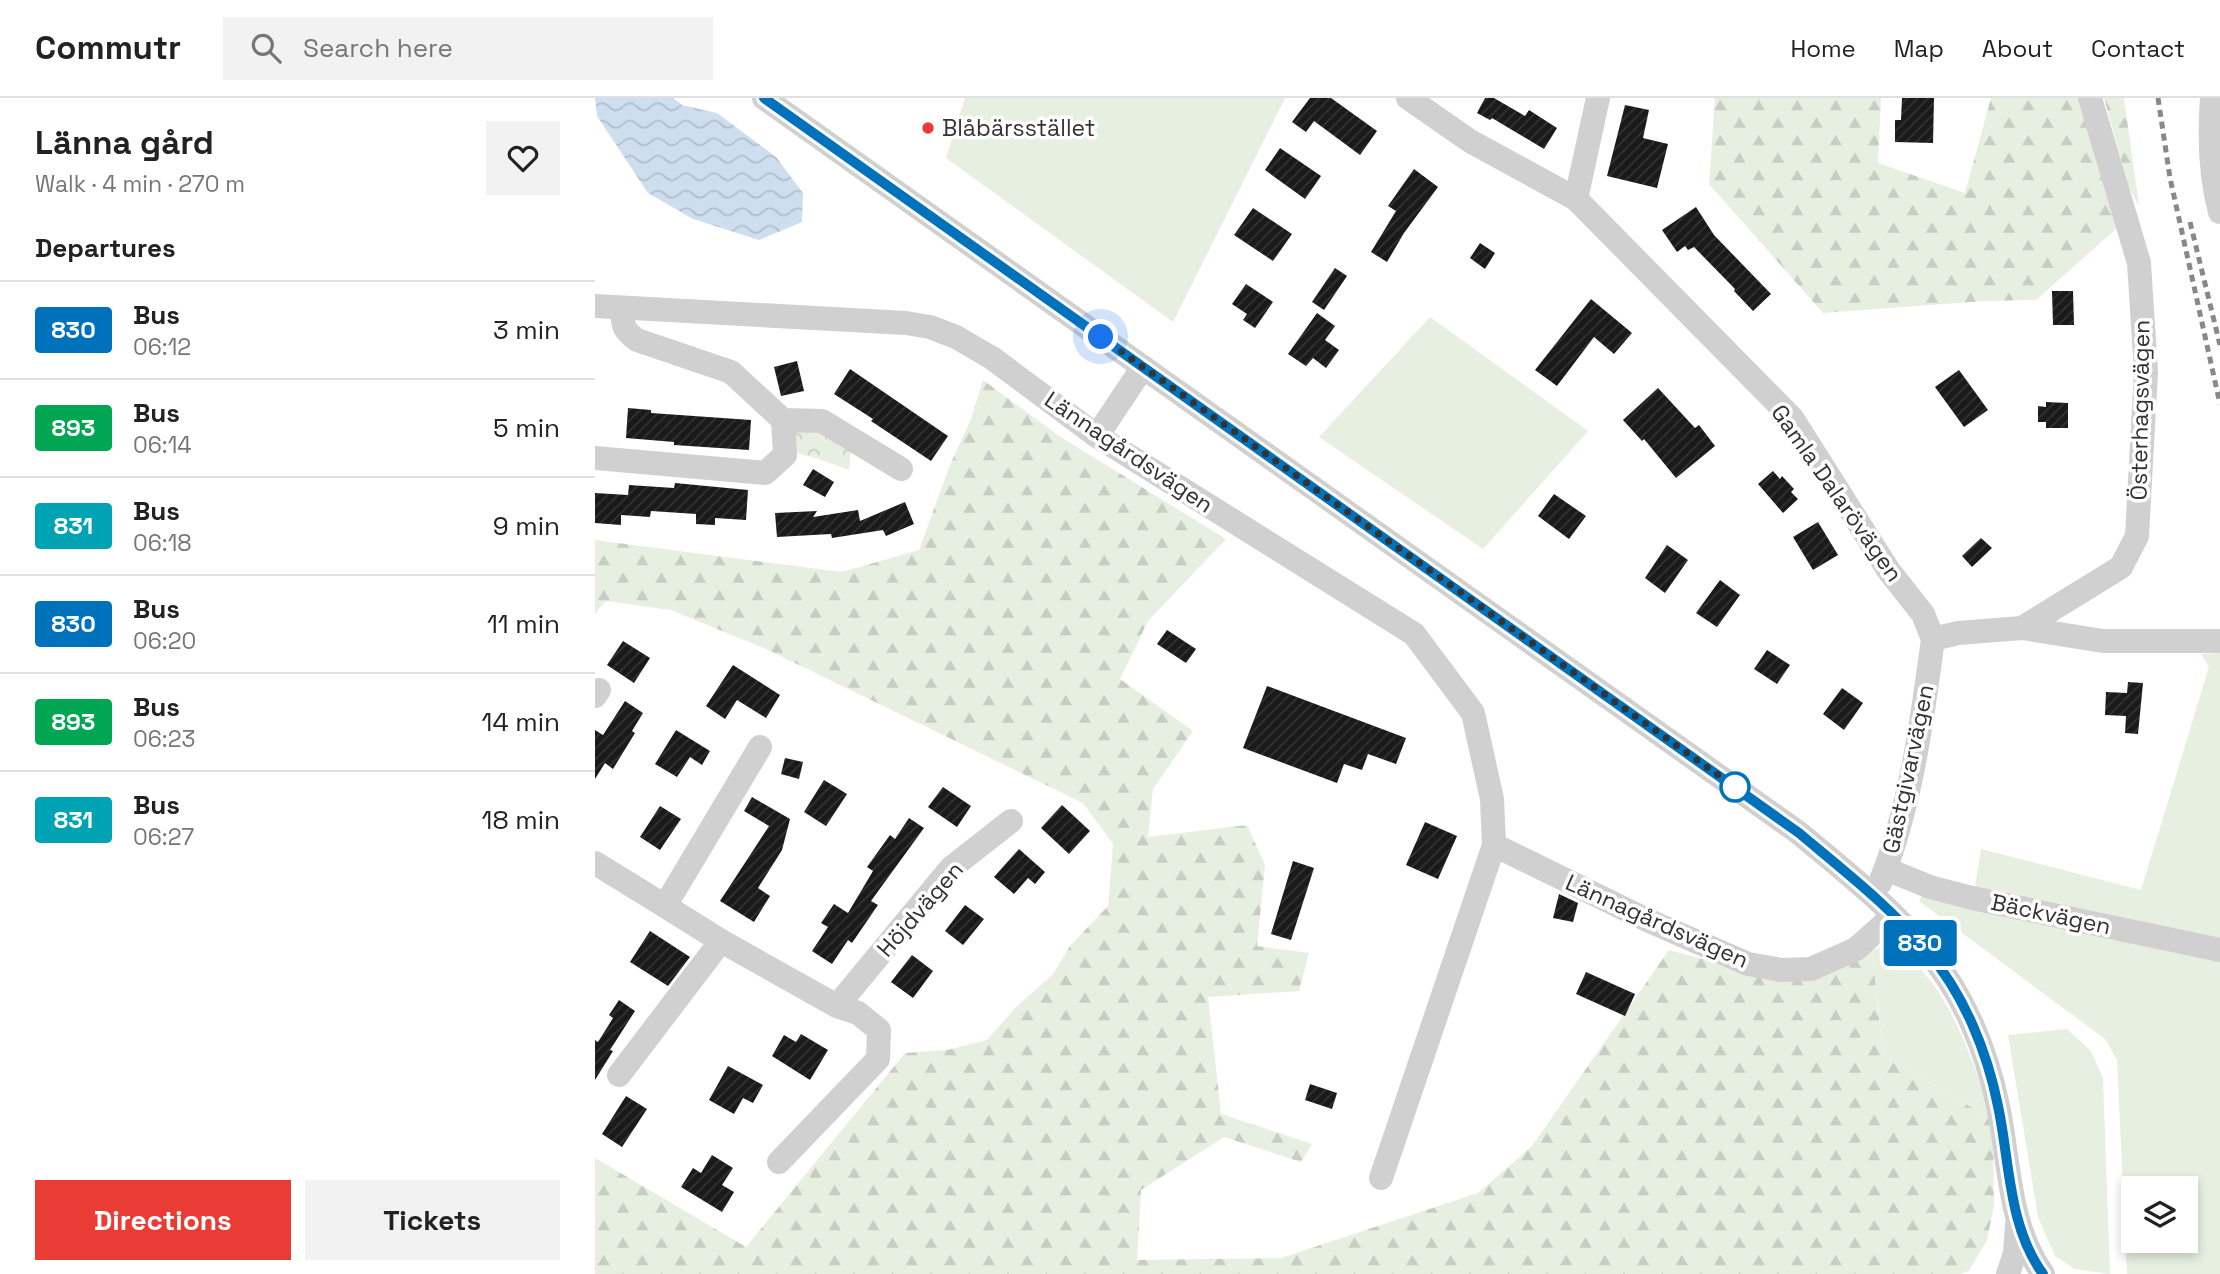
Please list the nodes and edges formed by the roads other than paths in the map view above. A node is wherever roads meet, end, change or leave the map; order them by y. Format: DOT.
graph roads {
  1 [pos="764,98"];
  2 [pos="1408,98"];
  3 [pos="1598,98"];
  4 [pos="2090,98"];
  5 [pos="2213,98"];
  6 [pos="1576,199"];
  7 [pos="2220,212"];
  8 [pos="595,306"];
  9 [pos="622,309"];
  10 [pos="1143,368"];
  11 [pos="783,420"];
  12 [pos="1097,436"];
  13 [pos="595,458"];
  14 [pos="901,469"];
  15 [pos="2022,628"];
  16 [pos="1933,639"];
  17 [pos="2220,641"];
  18 [pos="760,747"];
  19 [pos="1011,821"];
  20 [pos="1494,845"];
  21 [pos="595,863"];
  22 [pos="1885,869"];
  23 [pos="1875,897"];
  24 [pos="665,906"];
  25 [pos="1893,916"];
  26 [pos="721,941"];
  27 [pos="2220,950"];
  28 [pos="837,1006"];
  29 [pos="619,1075"];
  30 [pos="779,1163"];
  31 [pos="1381,1178"];
  32 [pos="2017,1221"];
  33 [pos="2008,1274"];
  34 [pos="2043,1274"];
  1 -- 10 [label="street"];
  2 -- 6 [label="street, Gamla Dalarövägen"];
  3 -- 6 [label="street"];
  4 -- 15 [label="street, Österhagsvägen"];
  5 -- 7 [label="street"];
  6 -- 16 [label="street, Gamla Dalarövägen"];
  8 -- 9 [label="street, Lännagårdsvägen"];
  9 -- 11 [label="street"];
  9 -- 12 [label="street, Lännagårdsvägen"];
  10 -- 12 [label="street"];
  10 -- 23 [label="street"];
  11 -- 13 [label="street"];
  11 -- 14 [label="street"];
  12 -- 20 [label="street, Lännagårdsvägen"];
  15 -- 16 [label="street"];
  15 -- 17 [label="street"];
  16 -- 22 [label="street, Gästgivarvägen"];
  18 -- 24 [label="street"];
  19 -- 28 [label="street, Höjdvägen"];
  20 -- 25 [label="street, Lännagårdsvägen"];
  20 -- 31 [label="street, Lännagårdsvägen"];
  21 -- 24 [label="street"];
  22 -- 23 [label="street, Gästgivarvägen"];
  22 -- 27 [label="street, Bäckvägen"];
  23 -- 25 [label="street"];
  24 -- 26 [label="street"];
  25 -- 32 [label="street"];
  26 -- 28 [label="street"];
  26 -- 29 [label="street"];
  28 -- 30 [label="street"];
  32 -- 33 [label="street"];
  32 -- 34 [label="street"];
}
